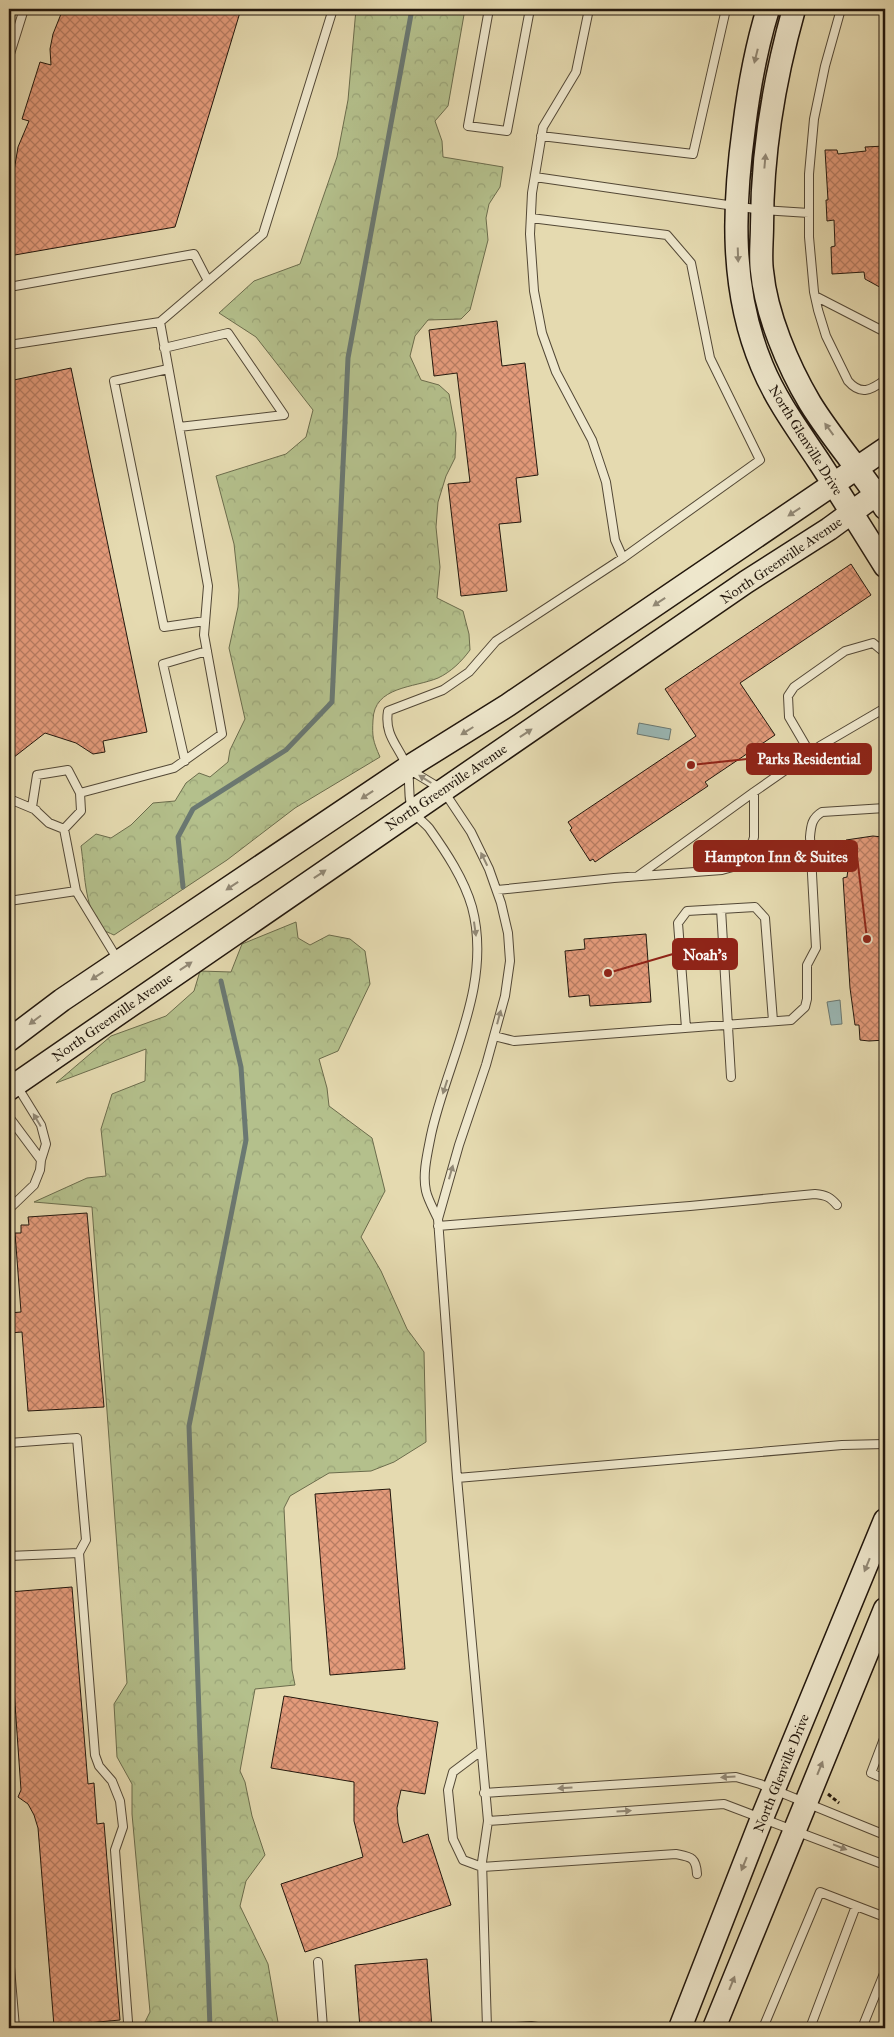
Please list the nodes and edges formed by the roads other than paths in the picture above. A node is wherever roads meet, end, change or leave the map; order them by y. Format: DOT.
graph roads {
  1 [pos="24,9"];
  2 [pos="333,9"];
  3 [pos="489,9"];
  4 [pos="530,9"];
  5 [pos="589,9"];
  6 [pos="726,9"];
  7 [pos="768,9"];
  8 [pos="794,9"];
  9 [pos="841,9"];
  10 [pos="9,57"];
  11 [pos="541,136"];
  12 [pos="535,177"];
  13 [pos="736,206"];
  14 [pos="762,210"];
  15 [pos="809,213"];
  16 [pos="531,218"];
  17 [pos="208,281"];
  18 [pos="9,287"];
  19 [pos="815,296"];
  20 [pos="160,322"];
  21 [pos="885,332"];
  22 [pos="9,345"];
  23 [pos="164,348"];
  24 [pos="168,369"];
  25 [pos="885,380"];
  26 [pos="179,427"];
  27 [pos="885,449"];
  28 [pos="858,469"];
  29 [pos="834,485"];
  30 [pos="882,497"];
  31 [pos="851,513"];
  32 [pos="623,558"];
  33 [pos="885,566"];
  34 [pos="205,621"];
  35 [pos="207,650"];
  36 [pos="885,653"];
  37 [pos="885,708"];
  38 [pos="810,753"];
  39 [pos="185,761"];
  40 [pos="407,768"];
  41 [pos="443,790"];
  42 [pos="754,792"];
  43 [pos="80,793"];
  44 [pos="9,800"];
  45 [pos="885,808"];
  46 [pos="36,810"];
  47 [pos="412,811"];
  48 [pos="64,829"];
  49 [pos="637,876"];
  50 [pos="497,890"];
  51 [pos="76,891"];
  52 [pos="9,901"];
  53 [pos="721,909"];
  54 [pos="119,962"];
  55 [pos="773,1021"];
  56 [pos="728,1024"];
  57 [pos="686,1028"];
  58 [pos="494,1036"];
  59 [pos="9,1040"];
  60 [pos="731,1077"];
  61 [pos="11,1082"];
  62 [pos="9,1117"];
  63 [pos="41,1160"];
  64 [pos="837,1206"];
  65 [pos="9,1210"];
  66 [pos="438,1222"];
  67 [pos="9,1443"];
  68 [pos="885,1444"];
  69 [pos="457,1478"];
  70 [pos="885,1520"];
  71 [pos="79,1553"];
  72 [pos="9,1556"];
  73 [pos="885,1608"];
  74 [pos="885,1736"];
  75 [pos="481,1751"];
  76 [pos="885,1779"];
  77 [pos="774,1790"];
  78 [pos="484,1793"];
  79 [pos="805,1803"];
  80 [pos="762,1818"];
  81 [pos="488,1822"];
  82 [pos="794,1830"];
  83 [pos="885,1835"];
  84 [pos="885,1865"];
  85 [pos="482,1867"];
  86 [pos="697,1874"];
  87 [pos="856,1906"];
  88 [pos="885,1916"];
  89 [pos="9,1955"];
  90 [pos="318,1962"];
  91 [pos="885,1971"];
  92 [pos="15,2028"];
  93 [pos="126,2028"];
  94 [pos="323,2028"];
  95 [pos="487,2028"];
  96 [pos="501,2028"];
  97 [pos="544,2028"];
  98 [pos="680,2028"];
  99 [pos="714,2028"];
  100 [pos="763,2028"];
  101 [pos="810,2028"];
  102 [pos="862,2028"];
  1 -- 10 [label="lane"];
  2 -- 17 [label="lane"];
  3 -- 4 [label="lane"];
  5 -- 11 [label="lane"];
  6 -- 11 [label="lane"];
  7 -- 13 [label="street, North Glenville Drive, one-way"];
  14 -- 8 [label="street, North Glenville Drive, one-way"];
  9 -- 15 [label="lane"];
  11 -- 12 [label="lane"];
  12 -- 13 [label="lane"];
  12 -- 16 [label="lane"];
  13 -- 14 [label="lane"];
  13 -- 29 [label="street, North Glenville Drive, one-way"];
  14 -- 15 [label="lane"];
  28 -- 14 [label="street, North Glenville Drive, one-way"];
  15 -- 19 [label="lane"];
  16 -- 32 [label="lane"];
  16 -- 32 [label="lane"];
  17 -- 18 [label="lane"];
  17 -- 20 [label="lane"];
  19 -- 21 [label="lane"];
  19 -- 25 [label="lane"];
  20 -- 22 [label="lane"];
  20 -- 23 [label="lane"];
  23 -- 24 [label="lane"];
  23 -- 26 [label="lane"];
  24 -- 26 [label="lane"];
  24 -- 34 [label="lane"];
  26 -- 34 [label="lane"];
  27 -- 28 [label="street"];
  28 -- 29 [label="street"];
  28 -- 30 [label="street, North Glenville Drive"];
  29 -- 31 [label="street, North Glenville Drive"];
  29 -- 40 [label="street, one-way"];
  30 -- 31 [label="street, North Greenville Avenue"];
  31 -- 33 [label="street, North Glenville Drive"];
  41 -- 31 [label="street, North Greenville Avenue, one-way"];
  32 -- 40 [label="lane"];
  34 -- 35 [label="lane"];
  35 -- 39 [label="lane"];
  35 -- 39 [label="lane"];
  36 -- 38 [label="lane"];
  37 -- 38 [label="lane"];
  38 -- 42 [label="lane"];
  39 -- 43 [label="lane"];
  41 -- 40 [label="lane, one-way"];
  40 -- 47 [label="lane"];
  40 -- 54 [label="street, one-way"];
  41 -- 47 [label="street, North Greenville Avenue"];
  50 -- 41 [label="lane, one-way"];
  42 -- 49 [label="lane"];
  42 -- 49 [label="lane"];
  43 -- 46 [label="lane"];
  43 -- 48 [label="lane"];
  44 -- 46 [label="lane"];
  45 -- 55 [label="lane"];
  46 -- 48 [label="lane"];
  61 -- 47 [label="street, North Greenville Avenue, one-way"];
  47 -- 66 [label="lane, one-way"];
  48 -- 51 [label="lane"];
  49 -- 50 [label="lane"];
  58 -- 50 [label="lane, one-way"];
  51 -- 52 [label="lane"];
  51 -- 54 [label="lane"];
  53 -- 55 [label="lane"];
  53 -- 56 [label="lane"];
  53 -- 57 [label="lane"];
  54 -- 59 [label="street, one-way"];
  55 -- 56 [label="lane"];
  56 -- 57 [label="lane"];
  56 -- 60 [label="lane"];
  57 -- 58 [label="lane"];
  66 -- 58 [label="lane, one-way"];
  63 -- 61 [label="lane, one-way"];
  62 -- 63 [label="lane"];
  63 -- 65 [label="lane"];
  64 -- 66 [label="lane"];
  66 -- 69 [label="lane"];
  67 -- 71 [label="lane"];
  68 -- 69 [label="lane"];
  69 -- 75 [label="lane"];
  70 -- 77 [label="street, North Glenville Drive, one-way"];
  71 -- 72 [label="lane"];
  71 -- 93 [label="lane"];
  79 -- 73 [label="street, one-way"];
  74 -- 76 [label="lane"];
  75 -- 78 [label="lane"];
  75 -- 85 [label="lane"];
  77 -- 78 [label="lane, one-way"];
  77 -- 79 [label="lane"];
  77 -- 80 [label="street, North Glenville Drive"];
  78 -- 81 [label="lane"];
  79 -- 82 [label="street"];
  79 -- 83 [label="lane"];
  81 -- 80 [label="lane, one-way"];
  80 -- 82 [label="lane"];
  80 -- 98 [label="street, North Glenville Drive, one-way"];
  81 -- 85 [label="lane"];
  82 -- 84 [label="lane, one-way"];
  99 -- 82 [label="street, one-way"];
  85 -- 86 [label="lane"];
  85 -- 95 [label="lane"];
  87 -- 88 [label="lane"];
  87 -- 100 [label="lane"];
  87 -- 101 [label="lane"];
  89 -- 92 [label="lane"];
  90 -- 94 [label="lane"];
  91 -- 102 [label="lane"];
  96 -- 97 [label="lane"];
}
